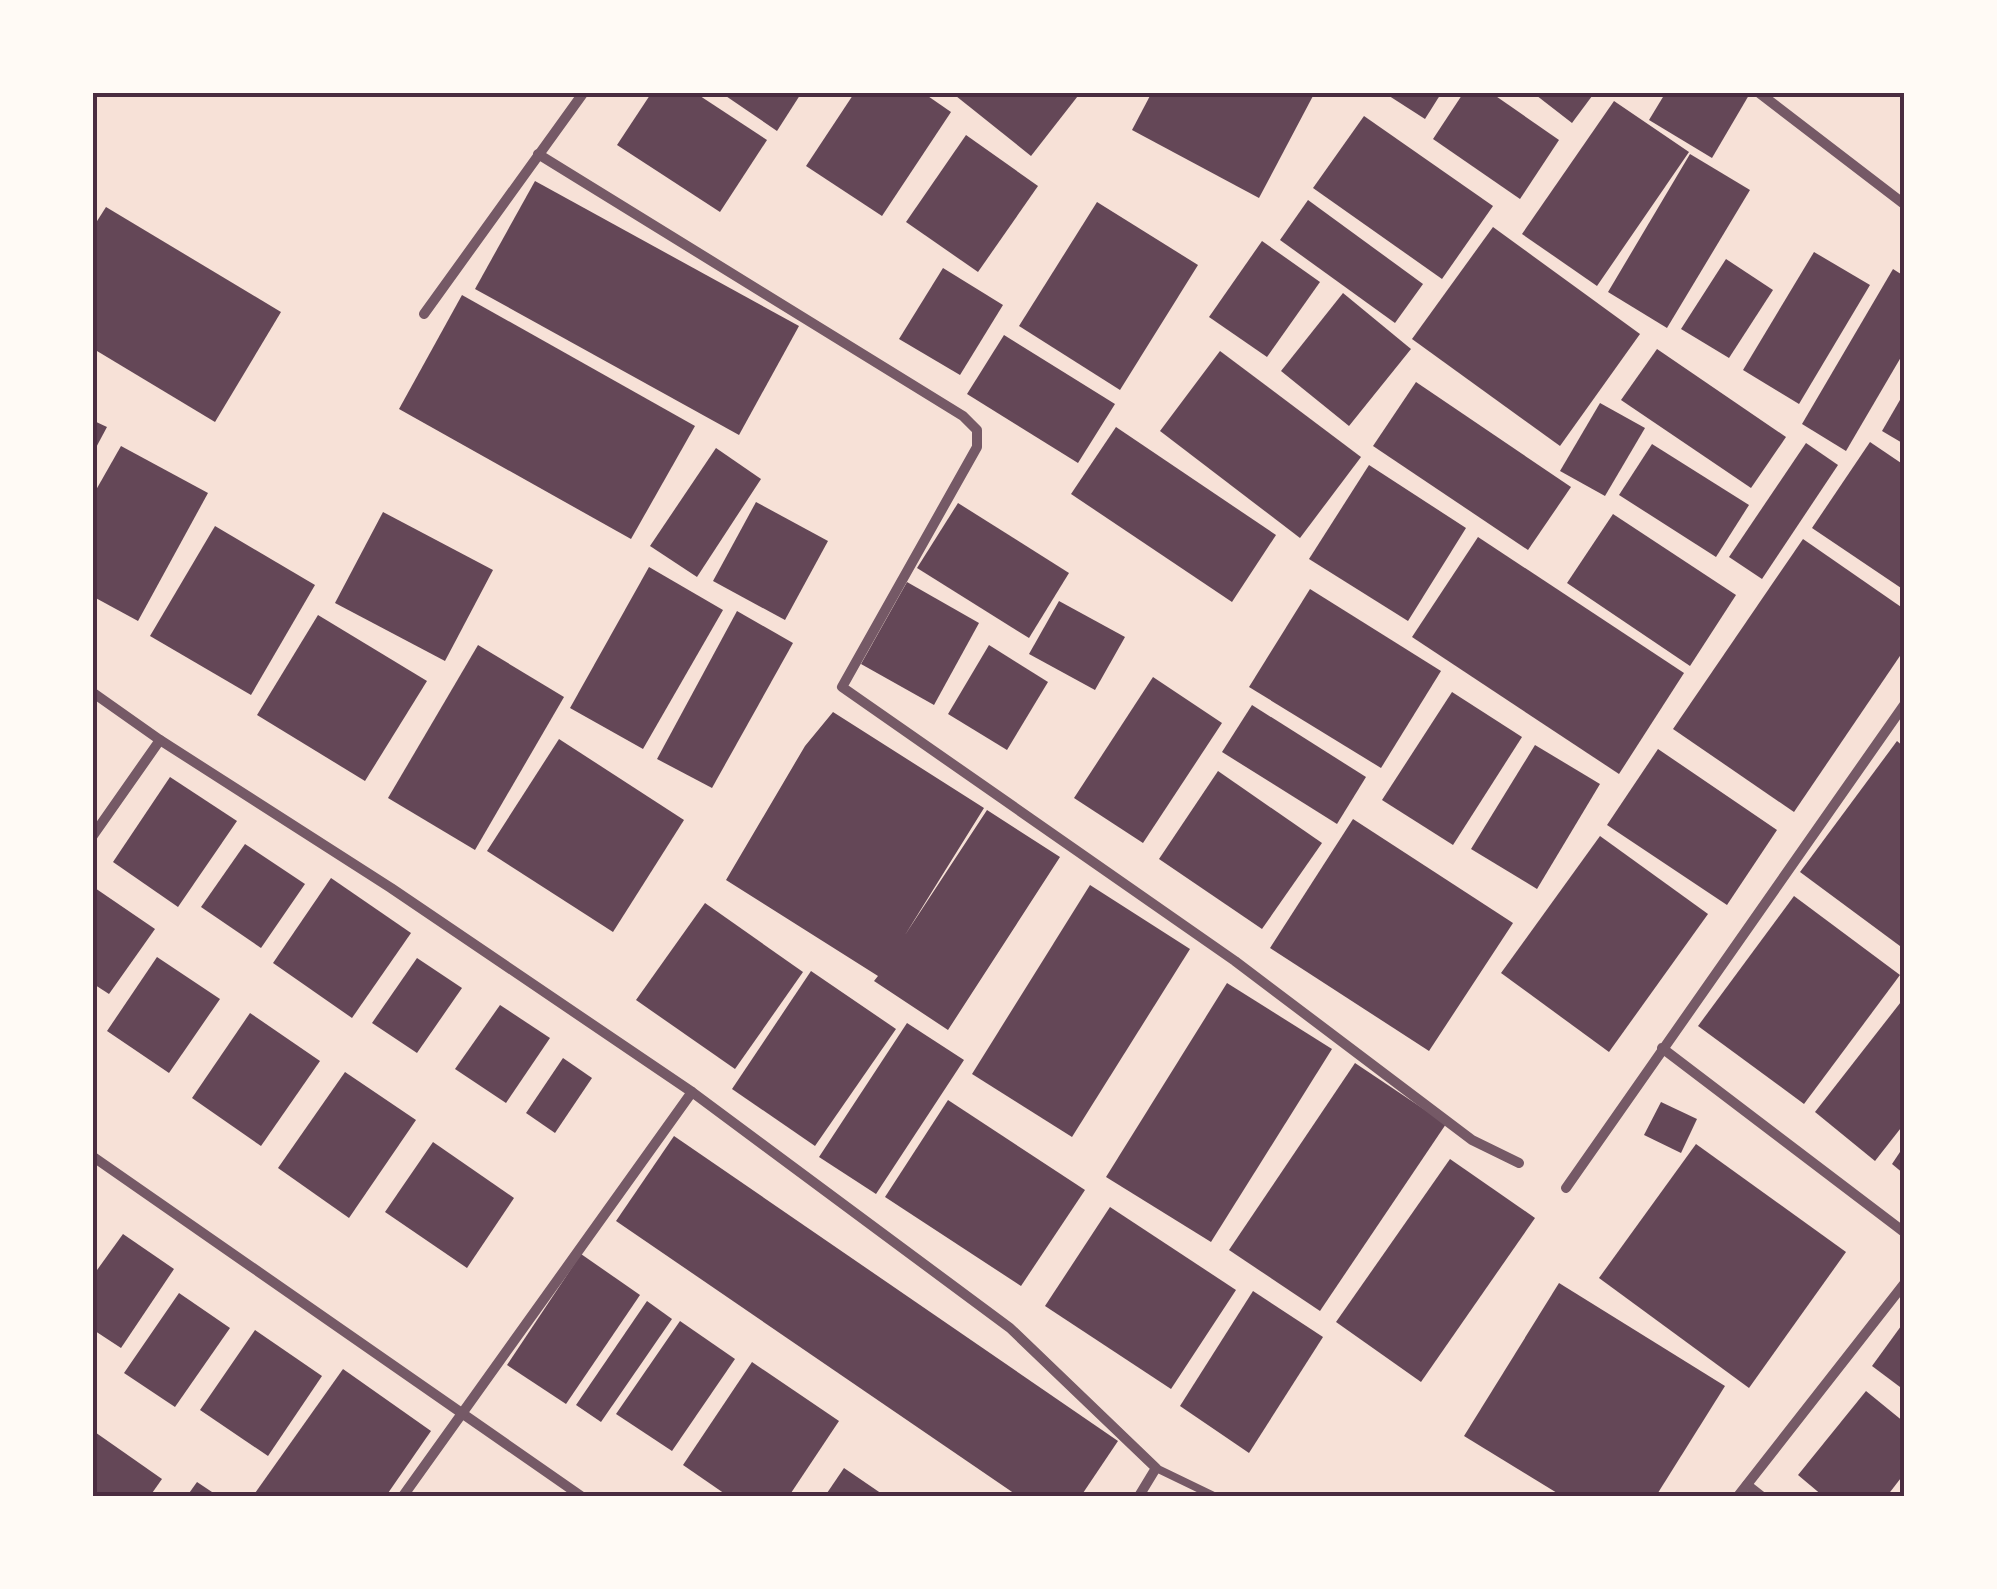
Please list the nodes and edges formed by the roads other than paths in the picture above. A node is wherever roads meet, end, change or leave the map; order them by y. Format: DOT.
graph roads {
  1 [pos="584,92"];
  2 [pos="1758,92"];
  3 [pos="538,154"];
  4 [pos="1904,204"];
  5 [pos="424,314"];
  6 [pos="92,692"];
  7 [pos="1904,706"];
  8 [pos="160,740"];
  9 [pos="92,837"];
  10 [pos="1662,1048"];
  11 [pos="692,1092"];
  12 [pos="92,1156"];
  13 [pos="1519,1163"];
  14 [pos="1566,1188"];
  15 [pos="1904,1232"];
  16 [pos="1904,1284"];
  17 [pos="465,1413"];
  18 [pos="1156,1468"];
  19 [pos="1747,1485"];
  20 [pos="403,1496"];
  21 [pos="581,1496"];
  22 [pos="1139,1496"];
  23 [pos="1214,1496"];
  24 [pos="1738,1496"];
  25 [pos="1760,1496"];
  1 -- 3 [label="street"];
  2 -- 4 [label="street"];
  3 -- 5 [label="street"];
  3 -- 13 [label="street"];
  6 -- 8 [label="street"];
  7 -- 10 [label="street"];
  8 -- 9 [label="street"];
  8 -- 11 [label="street"];
  10 -- 14 [label="street"];
  10 -- 15 [label="street"];
  11 -- 17 [label="street"];
  11 -- 18 [label="street"];
  12 -- 17 [label="street"];
  16 -- 19 [label="street"];
  17 -- 20 [label="street"];
  17 -- 21 [label="street"];
  18 -- 22 [label="street"];
  18 -- 23 [label="lane"];
  19 -- 24 [label="street"];
  19 -- 25 [label="street"];
}
